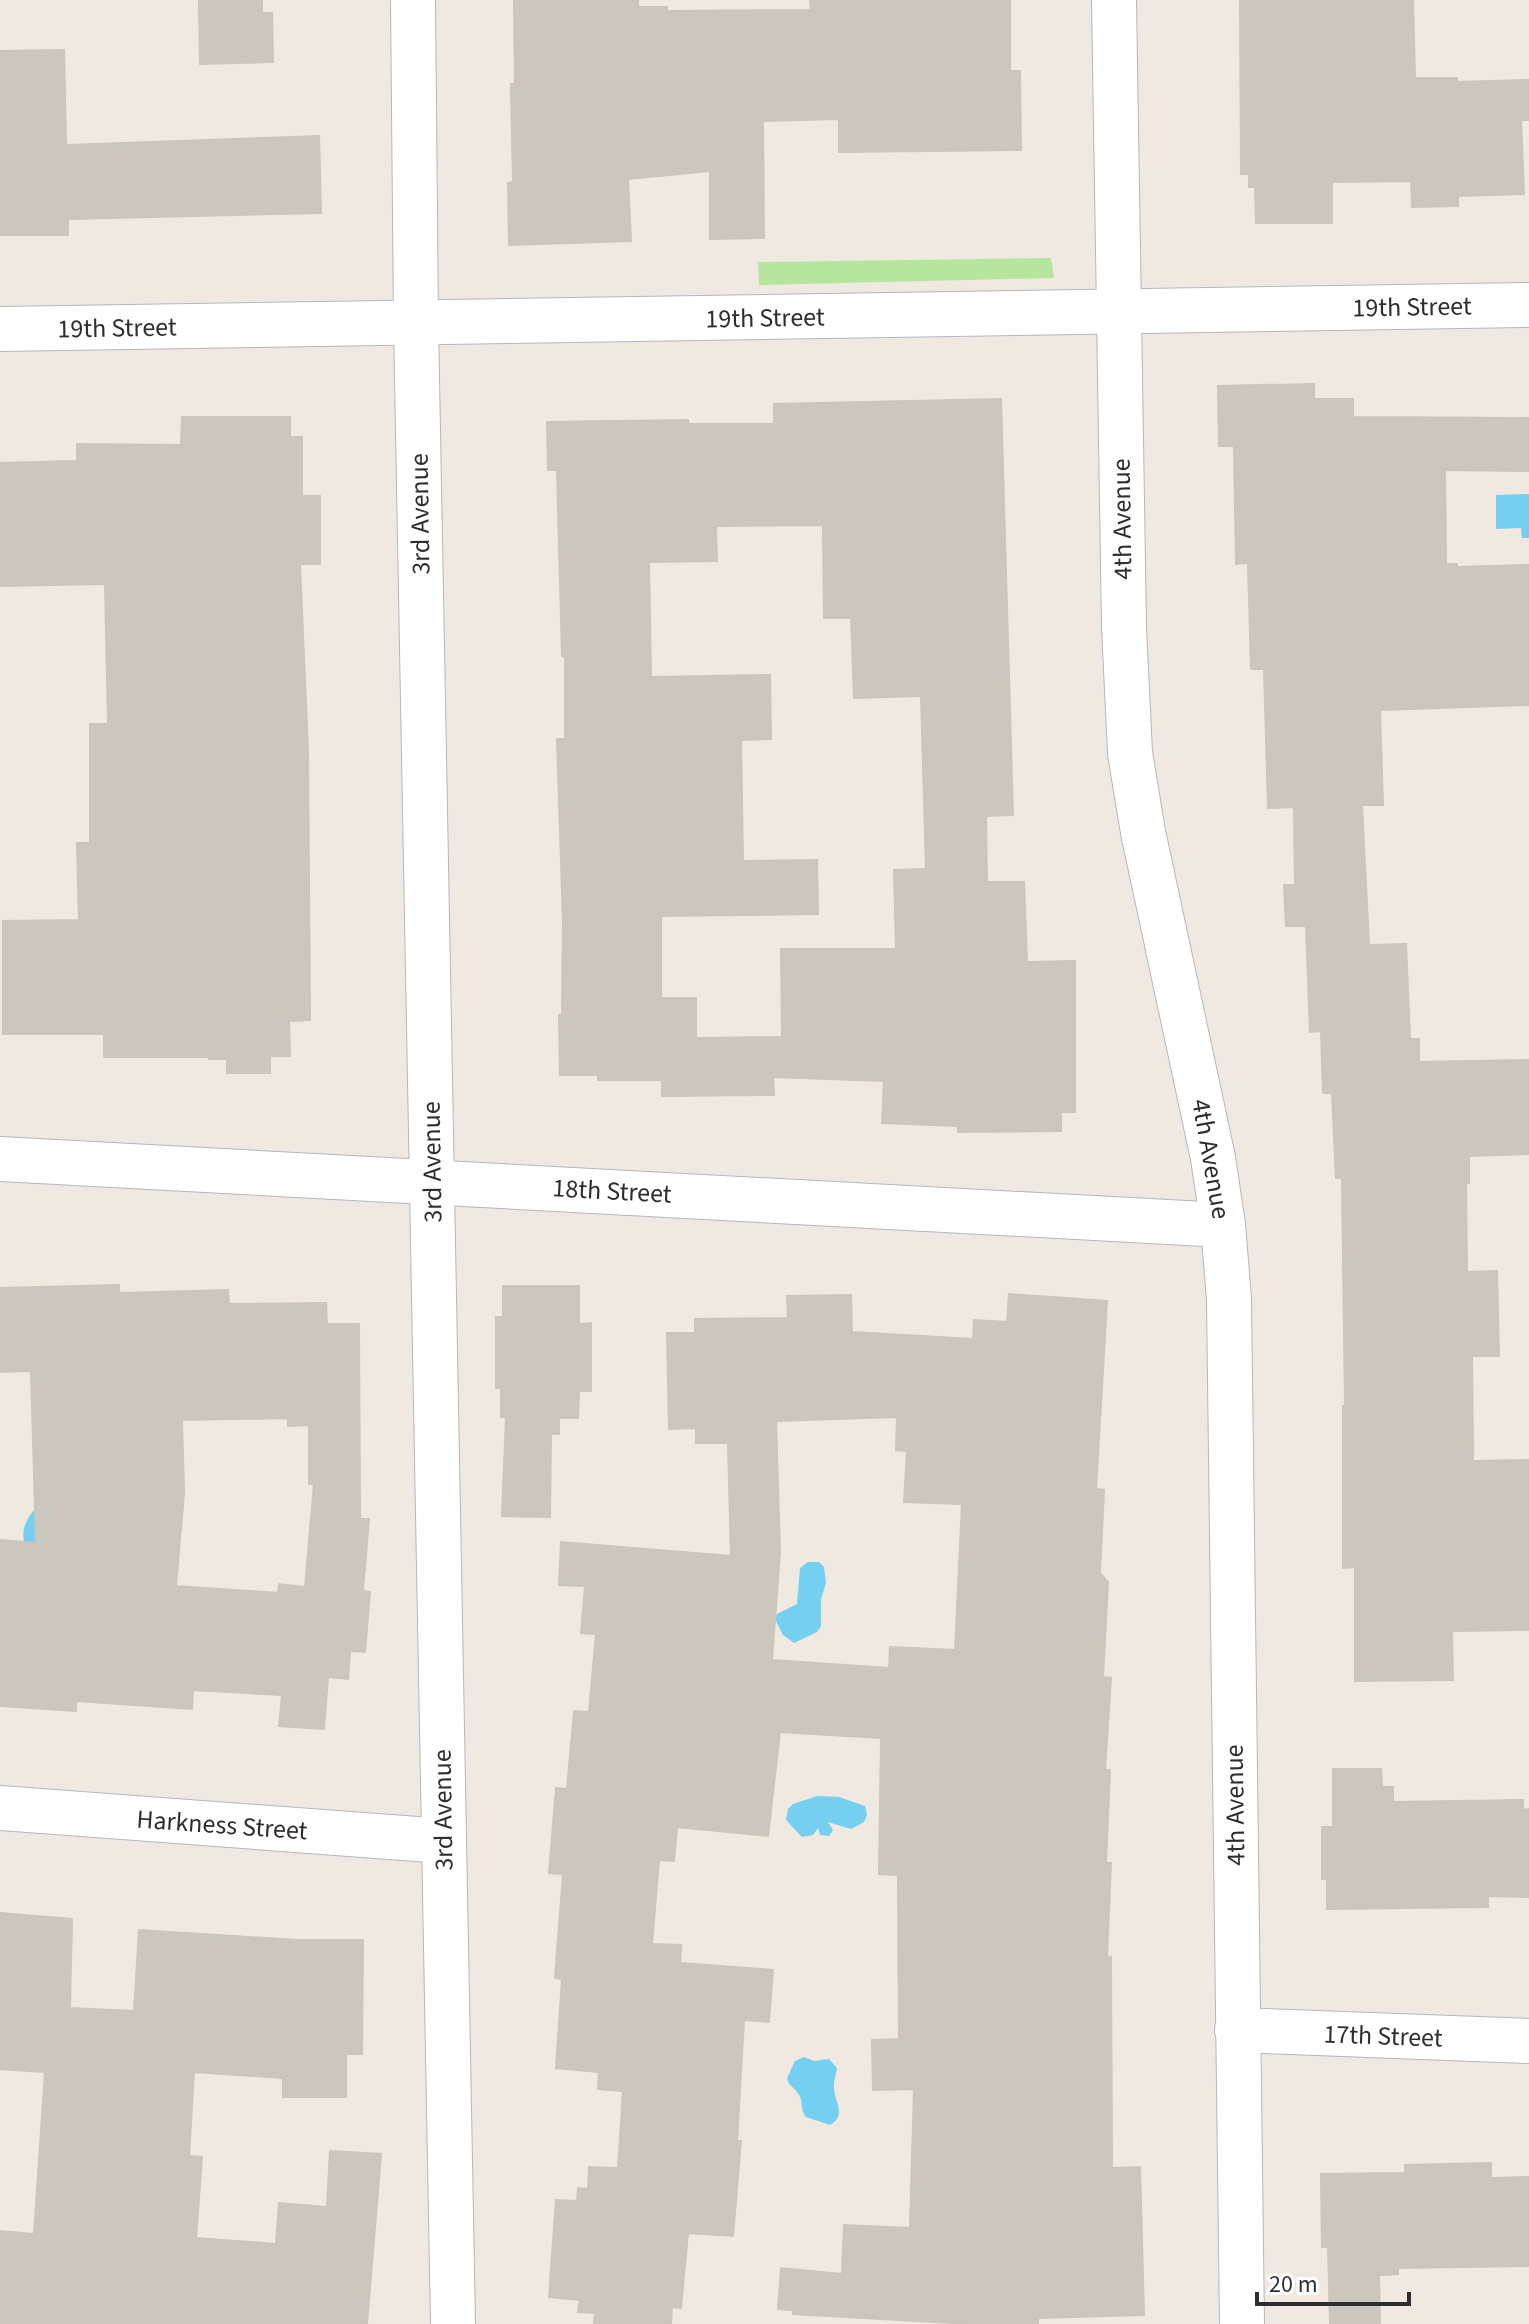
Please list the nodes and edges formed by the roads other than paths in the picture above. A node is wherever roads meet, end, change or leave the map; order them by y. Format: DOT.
graph roads {
  1 [pos="413,0"];
  2 [pos="1114,0"];
  3 [pos="1529,305"];
  4 [pos="1120,312"];
  5 [pos="416,323"];
  6 [pos="0,329"];
  7 [pos="0,1159"];
  8 [pos="432,1181"];
  9 [pos="1223,1225"];
  10 [pos="0,1808"];
  11 [pos="444,1841"];
  12 [pos="1237,2030"];
  13 [pos="1529,2041"];
  14 [pos="453,2324"];
  15 [pos="1242,2324"];
  1 -- 5 [label="street, 3rd Avenue"];
  2 -- 4 [label="street, 4th Avenue"];
  3 -- 4 [label="street, 19th Street"];
  4 -- 5 [label="street, 19th Street"];
  4 -- 9 [label="street, 4th Avenue"];
  5 -- 6 [label="street, 19th Street"];
  5 -- 8 [label="street, 3rd Avenue"];
  7 -- 8 [label="street, 18th Street"];
  8 -- 9 [label="street, 18th Street"];
  8 -- 11 [label="street, 3rd Avenue"];
  9 -- 12 [label="street, 4th Avenue"];
  10 -- 11 [label="street, Harkness Street"];
  11 -- 14 [label="street, 3rd Avenue"];
  12 -- 13 [label="street, 17th Street"];
  12 -- 15 [label="street, 4th Avenue"];
}
